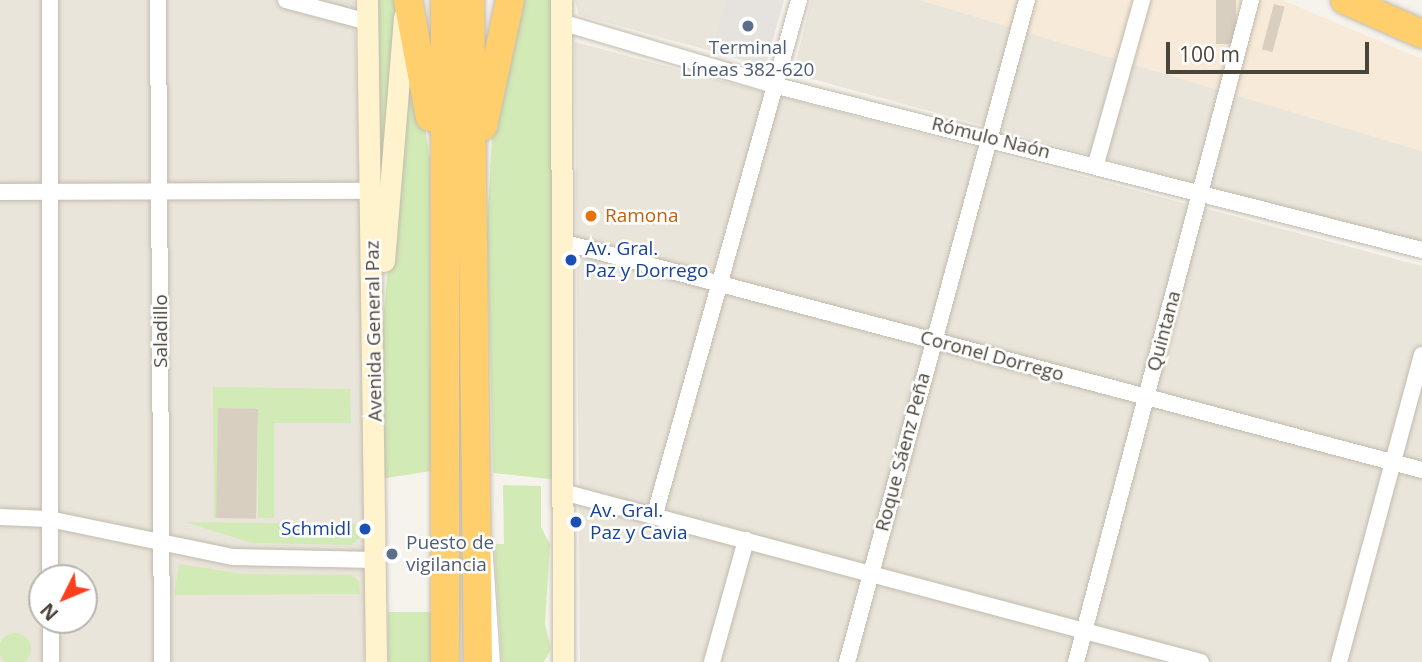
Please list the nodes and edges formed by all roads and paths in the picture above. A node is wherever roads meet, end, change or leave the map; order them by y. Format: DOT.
graph roads {
  1 [pos="50,0"];
  2 [pos="158,0"];
  3 [pos="286,0"];
  4 [pos="368,0"];
  5 [pos="407,0"];
  6 [pos="445,0"];
  7 [pos="470,0"];
  8 [pos="510,0"];
  9 [pos="561,0"];
  10 [pos="799,0"];
  11 [pos="1027,0"];
  12 [pos="1142,0"];
  13 [pos="1251,0"];
  14 [pos="1345,0"];
  15 [pos="368,22"];
  16 [pos="561,22"];
  17 [pos="1422,34"];
  18 [pos="776,86"];
  19 [pos="988,136"];
  20 [pos="1096,164"];
  21 [pos="443,188"];
  22 [pos="161,191"];
  23 [pos="371,191"];
  24 [pos="0,192"];
  25 [pos="52,192"];
  26 [pos="1202,192"];
  27 [pos="471,198"];
  28 [pos="562,242"];
  29 [pos="1422,250"];
  30 [pos="721,286"];
  31 [pos="932,341"];
  32 [pos="1422,355"];
  33 [pos="375,357"];
  34 [pos="1146,396"];
  35 [pos="1394,462"];
  36 [pos="1422,470"];
  37 [pos="562,492"];
  38 [pos="477,510"];
  39 [pos="655,514"];
  40 [pos="0,517"];
  41 [pos="49,519"];
  42 [pos="746,540"];
  43 [pos="162,542"];
  44 [pos="376,560"];
  45 [pos="50,564"];
  46 [pos="870,573"];
  47 [pos="1085,630"];
  48 [pos="51,634"];
  49 [pos="51,662"];
  50 [pos="162,662"];
  51 [pos="376,662"];
  52 [pos="445,662"];
  53 [pos="478,662"];
  54 [pos="496,662"];
  55 [pos="563,662"];
  56 [pos="712,662"];
  57 [pos="847,662"];
  58 [pos="1076,662"];
  59 [pos="1200,662"];
  60 [pos="1339,662"];
  1 -- 25 [label="street"];
  2 -- 22 [label="street, Saladillo"];
  3 -- 15 [label="street"];
  4 -- 15 [label="street, Avenida General Paz"];
  5 -- 21 [label="highway"];
  5 -- 33 [label="street"];
  6 -- 21 [label="highway"];
  7 -- 27 [label="highway"];
  8 -- 27 [label="highway"];
  9 -- 16 [label="street"];
  10 -- 18 [label="street"];
  11 -- 19 [label="street, Roque Sáenz Peña"];
  12 -- 20 [label="street"];
  13 -- 26 [label="street, Quintana"];
  14 -- 17 [label="highway"];
  15 -- 23 [label="street, Avenida General Paz"];
  16 -- 18 [label="street, Rómulo Naón"];
  16 -- 28 [label="street"];
  18 -- 19 [label="street, Rómulo Naón"];
  18 -- 30 [label="street"];
  19 -- 20 [label="street, Rómulo Naón"];
  19 -- 31 [label="street, Roque Sáenz Peña"];
  20 -- 26 [label="street, Rómulo Naón"];
  21 -- 52 [label="highway"];
  22 -- 23 [label="street"];
  22 -- 25 [label="street"];
  22 -- 43 [label="street, Saladillo"];
  23 -- 33 [label="street, Avenida General Paz"];
  24 -- 25 [label="street"];
  25 -- 41 [label="street"];
  26 -- 29 [label="street, Rómulo Naón"];
  26 -- 34 [label="street, Quintana"];
  27 -- 38 [label="highway"];
  28 -- 30 [label="street, Coronel Dorrego"];
  28 -- 37 [label="street"];
  30 -- 31 [label="street, Coronel Dorrego"];
  30 -- 39 [label="street"];
  31 -- 34 [label="street, Coronel Dorrego"];
  31 -- 46 [label="street, Roque Sáenz Peña"];
  32 -- 35 [label="street"];
  33 -- 44 [label="street, Avenida General Paz"];
  34 -- 35 [label="street, Coronel Dorrego"];
  34 -- 47 [label="street, Quintana"];
  35 -- 36 [label="street, Coronel Dorrego"];
  35 -- 60 [label="street"];
  37 -- 39 [label="street"];
  37 -- 55 [label="street"];
  38 -- 53 [label="highway"];
  38 -- 54 [label="lane"];
  39 -- 42 [label="street"];
  40 -- 41 [label="street"];
  41 -- 43 [label="street"];
  41 -- 45 [label="street"];
  42 -- 46 [label="street"];
  42 -- 56 [label="street"];
  43 -- 44 [label="street"];
  43 -- 50 [label="street, Saladillo"];
  44 -- 51 [label="street, Avenida General Paz"];
  46 -- 47 [label="street"];
  46 -- 57 [label="street, Roque Sáenz Peña"];
  47 -- 58 [label="street, Quintana"];
  47 -- 59 [label="street"];
  48 -- 49 [label="street"];
}
